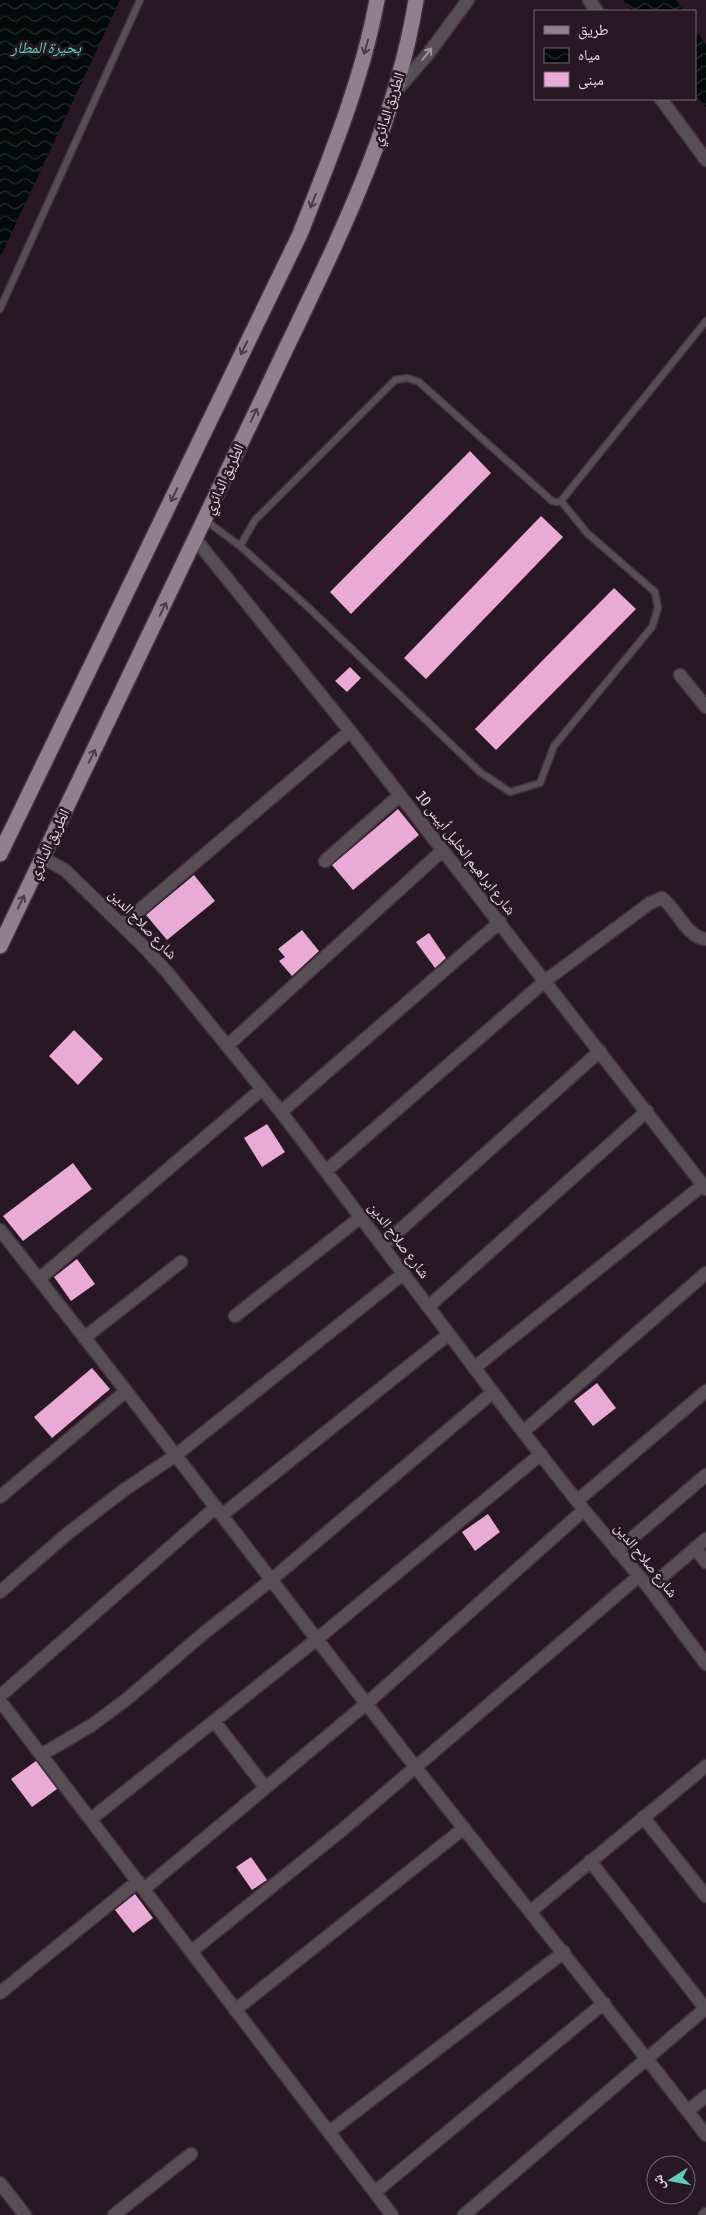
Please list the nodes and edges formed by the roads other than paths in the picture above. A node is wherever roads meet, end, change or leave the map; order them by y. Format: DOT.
graph roads {
  1 [pos="140,0"];
  2 [pos="377,0"];
  3 [pos="416,0"];
  4 [pos="468,0"];
  5 [pos="396,91"];
  6 [pos="662,100"];
  7 [pos="706,160"];
  8 [pos="0,309"];
  9 [pos="706,321"];
  10 [pos="561,501"];
  11 [pos="205,520"];
  12 [pos="196,540"];
  13 [pos="240,546"];
  14 [pos="680,675"];
  15 [pos="706,707"];
  16 [pos="350,730"];
  17 [pos="400,795"];
  18 [pos="443,850"];
  19 [pos="0,854"];
  20 [pos="43,858"];
  21 [pos="325,862"];
  22 [pos="500,922"];
  23 [pos="122,925"];
  24 [pos="706,939"];
  25 [pos="0,946"];
  26 [pos="545,980"];
  27 [pos="227,1046"];
  28 [pos="600,1051"];
  29 [pos="262,1088"];
  30 [pos="647,1111"];
  31 [pos="281,1112"];
  32 [pos="326,1171"];
  33 [pos="704,1187"];
  34 [pos="361,1217"];
  35 [pos="0,1230"];
  36 [pos="382,1246"];
  37 [pos="181,1262"];
  38 [pos="706,1273"];
  39 [pos="404,1274"];
  40 [pos="39,1279"];
  41 [pos="428,1306"];
  42 [pos="235,1316"];
  43 [pos="449,1334"];
  44 [pos="84,1338"];
  45 [pos="474,1368"];
  46 [pos="126,1391"];
  47 [pos="706,1391"];
  48 [pos="493,1392"];
  49 [pos="523,1432"];
  50 [pos="540,1454"];
  51 [pos="176,1455"];
  52 [pos="706,1475"];
  53 [pos="0,1497"];
  54 [pos="580,1505"];
  55 [pos="219,1511"];
  56 [pos="706,1539"];
  57 [pos="695,1548"];
  58 [pos="618,1552"];
  59 [pos="706,1562"];
  60 [pos="639,1576"];
  61 [pos="272,1580"];
  62 [pos="649,1588"];
  63 [pos="0,1592"];
  64 [pos="317,1639"];
  65 [pos="706,1664"];
  66 [pos="0,1696"];
  67 [pos="0,1701"];
  68 [pos="366,1704"];
  69 [pos="214,1721"];
  70 [pos="41,1755"];
  71 [pos="706,1766"];
  72 [pos="415,1767"];
  73 [pos="265,1787"];
  74 [pos="643,1817"];
  75 [pos="91,1819"];
  76 [pos="464,1828"];
  77 [pos="590,1861"];
  78 [pos="141,1885"];
  79 [pos="706,1896"];
  80 [pos="531,1911"];
  81 [pos="192,1951"];
  82 [pos="564,1952"];
  83 [pos="0,1993"];
  84 [pos="604,2003"];
  85 [pos="706,2008"];
  86 [pos="235,2010"];
  87 [pos="647,2058"];
  88 [pos="706,2096"];
  89 [pos="688,2111"];
  90 [pos="328,2132"];
  91 [pos="706,2135"];
  92 [pos="191,2154"];
  93 [pos="0,2183"];
  94 [pos="375,2192"];
  95 [pos="25,2215"];
  96 [pos="114,2215"];
  97 [pos="392,2215"];
  98 [pos="464,2215"];
  1 -- 8 [label="lane"];
  2 -- 19 [label="main road, one-way"];
  3 -- 5 [label="main road, الطريق الدائري"];
  5 -- 4 [label="street, one-way"];
  11 -- 5 [label="main road, الطريق الدائري, one-way"];
  6 -- 7 [label="street"];
  9 -- 10 [label="lane"];
  10 -- 13 [label="lane"];
  10 -- 13 [label="lane"];
  11 -- 12 [label="main road, الطريق الدائري"];
  11 -- 13 [label="lane"];
  12 -- 16 [label="street, شارع ابراهيم الخليل أبيس 10"];
  20 -- 12 [label="main road, الطريق الدائري, one-way"];
  14 -- 15 [label="street"];
  16 -- 17 [label="street, شارع ابراهيم الخليل أبيس 10"];
  16 -- 23 [label="street"];
  17 -- 18 [label="street, شارع ابراهيم الخليل أبيس 10"];
  17 -- 21 [label="street"];
  18 -- 22 [label="street, شارع ابراهيم الخليل أبيس 10"];
  18 -- 27 [label="street"];
  20 -- 23 [label="street, شارع صلاح الدين"];
  25 -- 20 [label="main road, الطريق الدائري, one-way"];
  22 -- 26 [label="street, شارع ابراهيم الخليل أبيس 10"];
  22 -- 31 [label="street"];
  23 -- 27 [label="street, شارع صلاح الدين"];
  24 -- 26 [label="street"];
  26 -- 28 [label="street, شارع ابراهيم الخليل أبيس 10"];
  26 -- 32 [label="street"];
  27 -- 29 [label="street, شارع صلاح الدين"];
  28 -- 30 [label="street, شارع ابراهيم الخليل أبيس 10"];
  28 -- 36 [label="street"];
  29 -- 31 [label="street, شارع صلاح الدين"];
  29 -- 40 [label="street"];
  30 -- 33 [label="street, شارع ابراهيم الخليل أبيس 10"];
  30 -- 41 [label="street"];
  31 -- 32 [label="street, شارع صلاح الدين"];
  32 -- 34 [label="street, شارع صلاح الدين"];
  33 -- 45 [label="street"];
  34 -- 36 [label="street, شارع صلاح الدين"];
  34 -- 42 [label="street"];
  35 -- 40 [label="street"];
  36 -- 39 [label="street, شارع صلاح الدين"];
  37 -- 44 [label="street"];
  38 -- 49 [label="street"];
  39 -- 41 [label="street, شارع صلاح الدين"];
  39 -- 51 [label="street"];
  40 -- 44 [label="street"];
  41 -- 43 [label="street, شارع صلاح الدين"];
  43 -- 45 [label="street, شارع صلاح الدين"];
  43 -- 55 [label="street"];
  44 -- 46 [label="street"];
  45 -- 48 [label="street, شارع صلاح الدين"];
  46 -- 51 [label="street"];
  46 -- 53 [label="street"];
  47 -- 54 [label="street"];
  48 -- 49 [label="street, شارع صلاح الدين"];
  48 -- 61 [label="street"];
  49 -- 50 [label="street, شارع صلاح الدين"];
  50 -- 54 [label="street, شارع صلاح الدين"];
  50 -- 64 [label="street"];
  51 -- 55 [label="street"];
  51 -- 63 [label="street"];
  52 -- 58 [label="street"];
  54 -- 58 [label="street, شارع صلاح الدين"];
  54 -- 68 [label="street"];
  55 -- 61 [label="street"];
  55 -- 66 [label="street"];
  56 -- 57 [label="street"];
  57 -- 59 [label="street"];
  57 -- 62 [label="street"];
  58 -- 60 [label="street, شارع صلاح الدين"];
  60 -- 62 [label="street, شارع صلاح الدين"];
  60 -- 72 [label="street"];
  61 -- 64 [label="street"];
  61 -- 70 [label="street"];
  62 -- 65 [label="street, شارع صلاح الدين"];
  64 -- 68 [label="street"];
  64 -- 69 [label="street"];
  67 -- 70 [label="street"];
  68 -- 72 [label="street"];
  68 -- 73 [label="street"];
  69 -- 73 [label="street"];
  69 -- 75 [label="street"];
  70 -- 75 [label="street"];
  71 -- 74 [label="street"];
  72 -- 76 [label="street"];
  72 -- 81 [label="street"];
  73 -- 78 [label="street"];
  74 -- 77 [label="street"];
  74 -- 79 [label="street"];
  75 -- 78 [label="street"];
  76 -- 80 [label="street"];
  76 -- 86 [label="street"];
  77 -- 80 [label="street"];
  77 -- 85 [label="street"];
  78 -- 81 [label="street"];
  78 -- 83 [label="street"];
  80 -- 82 [label="street"];
  81 -- 86 [label="street"];
  82 -- 84 [label="street"];
  82 -- 90 [label="street"];
  84 -- 87 [label="street"];
  84 -- 94 [label="street"];
  85 -- 87 [label="street"];
  86 -- 90 [label="street"];
  87 -- 89 [label="street"];
  87 -- 98 [label="street"];
  88 -- 89 [label="street"];
  89 -- 91 [label="street"];
  90 -- 94 [label="street"];
  92 -- 96 [label="street"];
  93 -- 95 [label="street"];
  94 -- 97 [label="street"];
}
